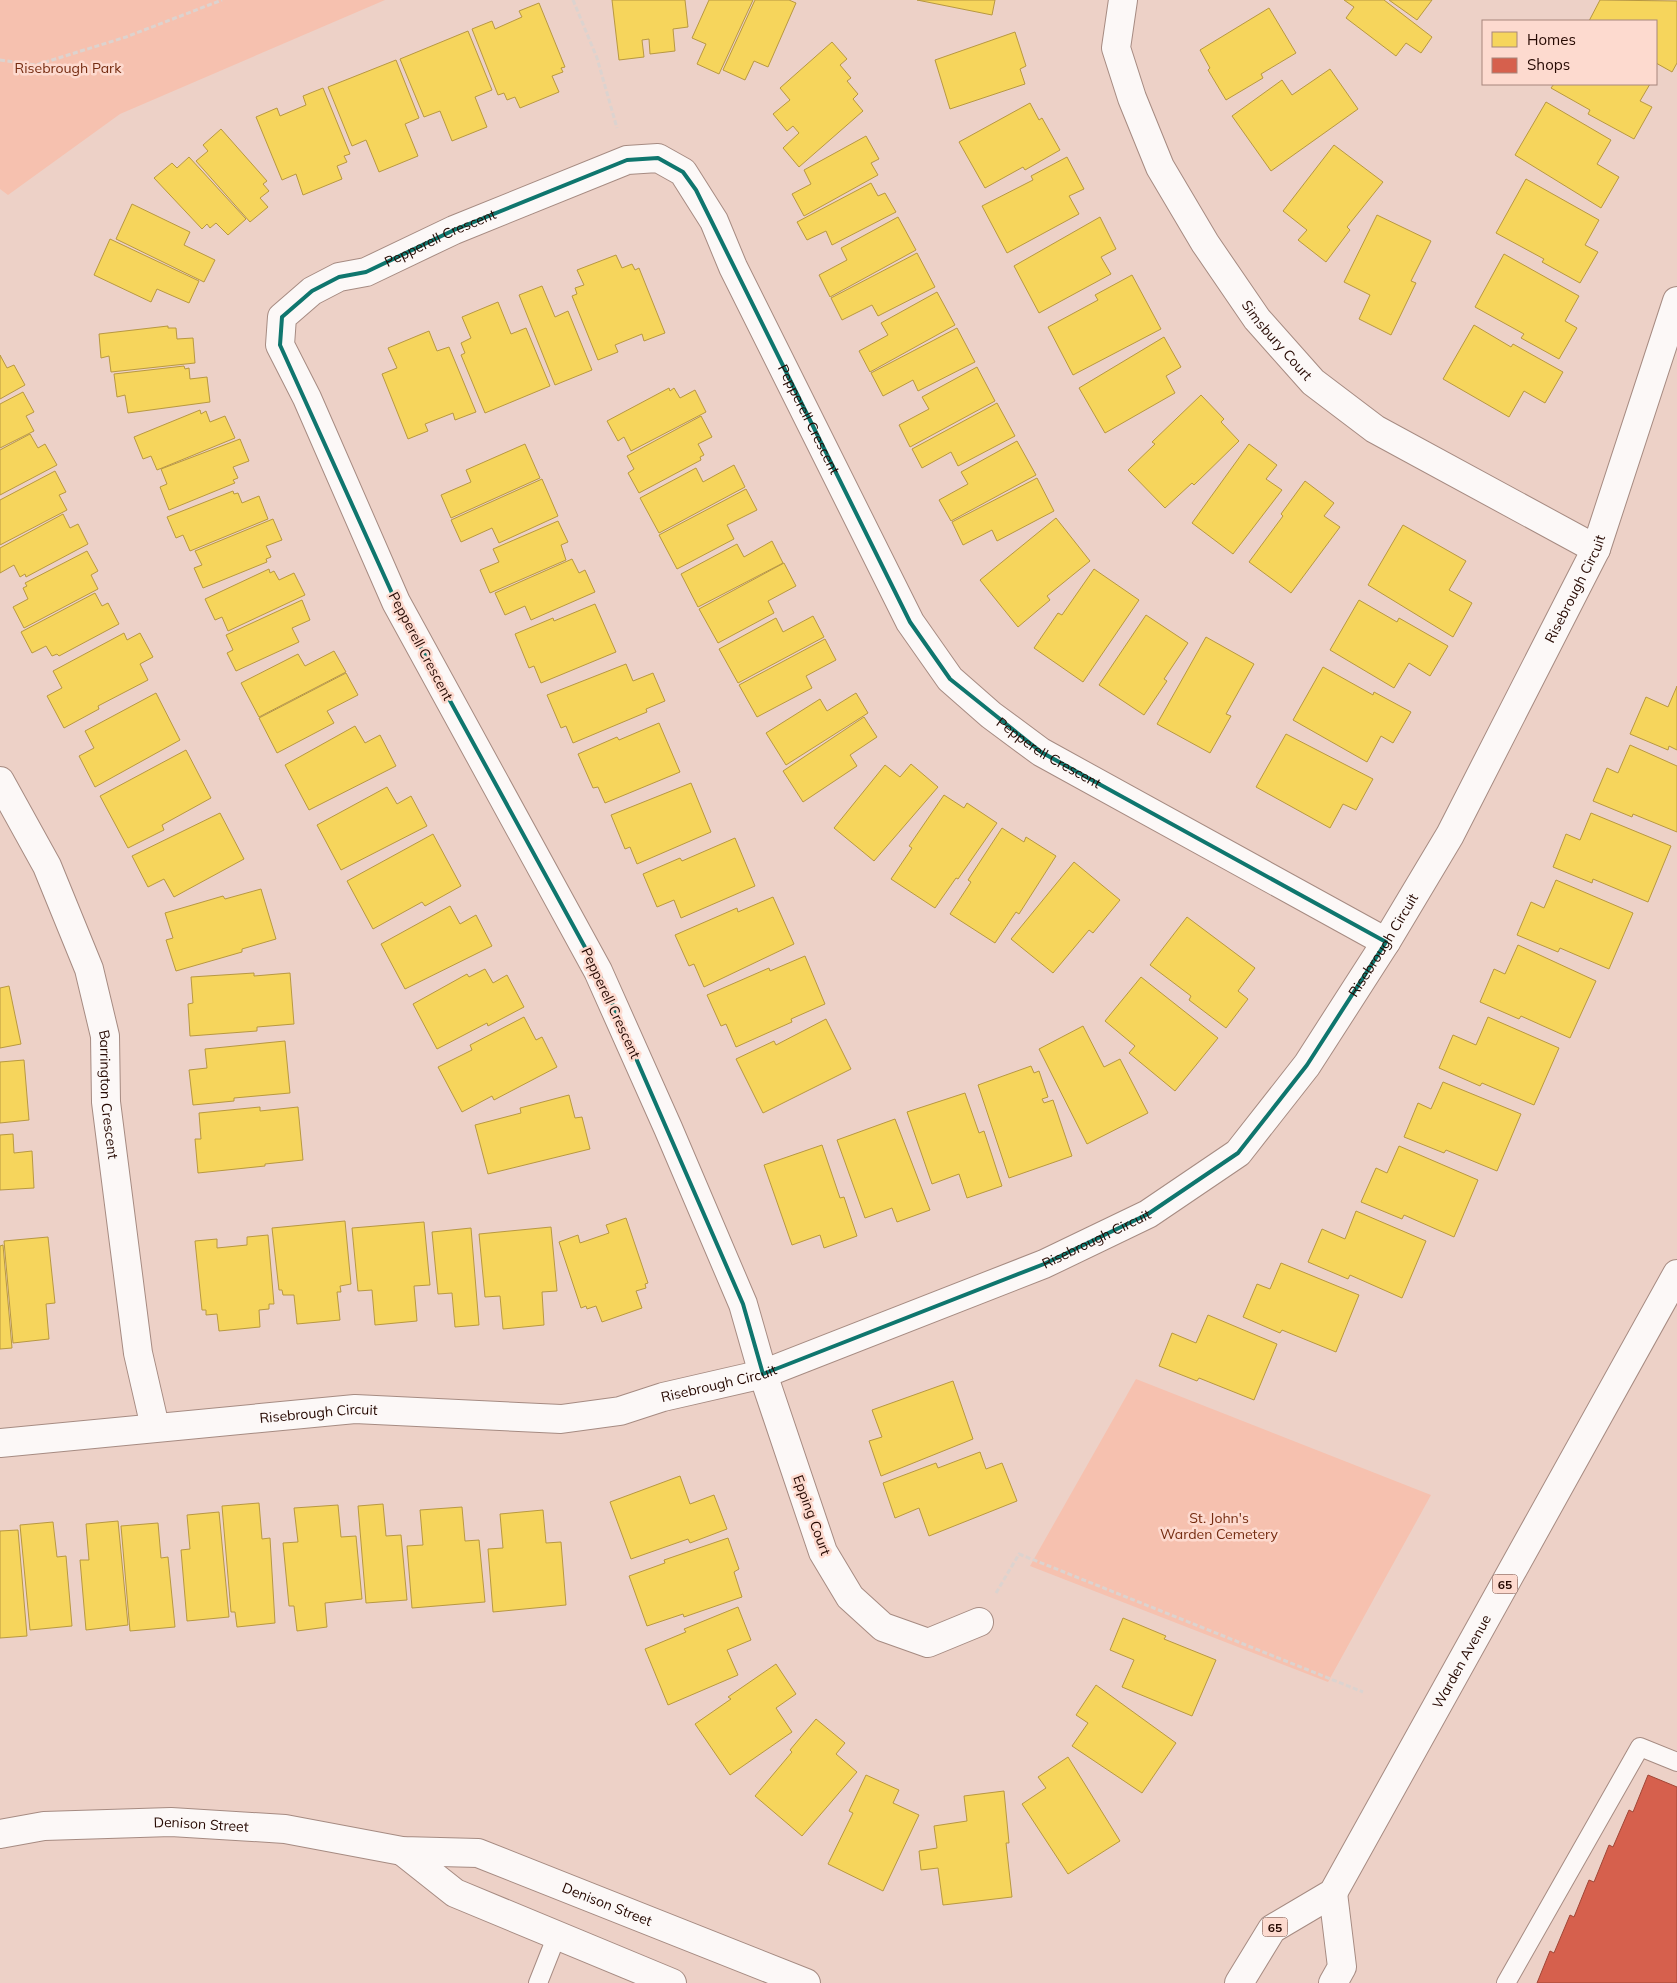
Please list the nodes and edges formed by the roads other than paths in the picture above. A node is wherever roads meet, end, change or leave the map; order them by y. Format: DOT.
graph roads {
  1 [pos="1123,0"];
  2 [pos="1677,301"];
  3 [pos="1596,548"];
  4 [pos="0,781"];
  5 [pos="1386,942"];
  6 [pos="1677,1274"];
  7 [pos="763,1374"];
  8 [pos="155,1427"];
  9 [pos="0,1443"];
  10 [pos="979,1622"];
  11 [pos="1677,1762"];
  12 [pos="0,1834"];
  13 [pos="402,1851"];
  14 [pos="1333,1893"];
  15 [pos="558,1935"];
  16 [pos="538,1983"];
  17 [pos="672,1983"];
  18 [pos="806,1983"];
  19 [pos="1239,1983"];
  20 [pos="1332,1983"];
  21 [pos="1506,1983"];
  1 -- 3 [label="street, Simsbury Court"];
  2 -- 3 [label="street, Risebrough Circuit"];
  3 -- 5 [label="street, Risebrough Circuit"];
  4 -- 8 [label="street, Barrington Crescent"];
  5 -- 7 [label="street, Risebrough Circuit"];
  5 -- 7 [label="street, Pepperell Crescent"];
  6 -- 14 [label="street, Warden Avenue / 65"];
  7 -- 8 [label="street, Risebrough Circuit"];
  7 -- 10 [label="street, Epping Court"];
  8 -- 9 [label="street, Risebrough Circuit"];
  11 -- 21 [label="lane"];
  12 -- 13 [label="street, Denison Street"];
  13 -- 15 [label="street, Denison Street"];
  13 -- 18 [label="street, Denison Street"];
  14 -- 19 [label="street, 65"];
  14 -- 20 [label="street"];
  15 -- 16 [label="lane"];
  15 -- 17 [label="street, Denison Street"];
}
